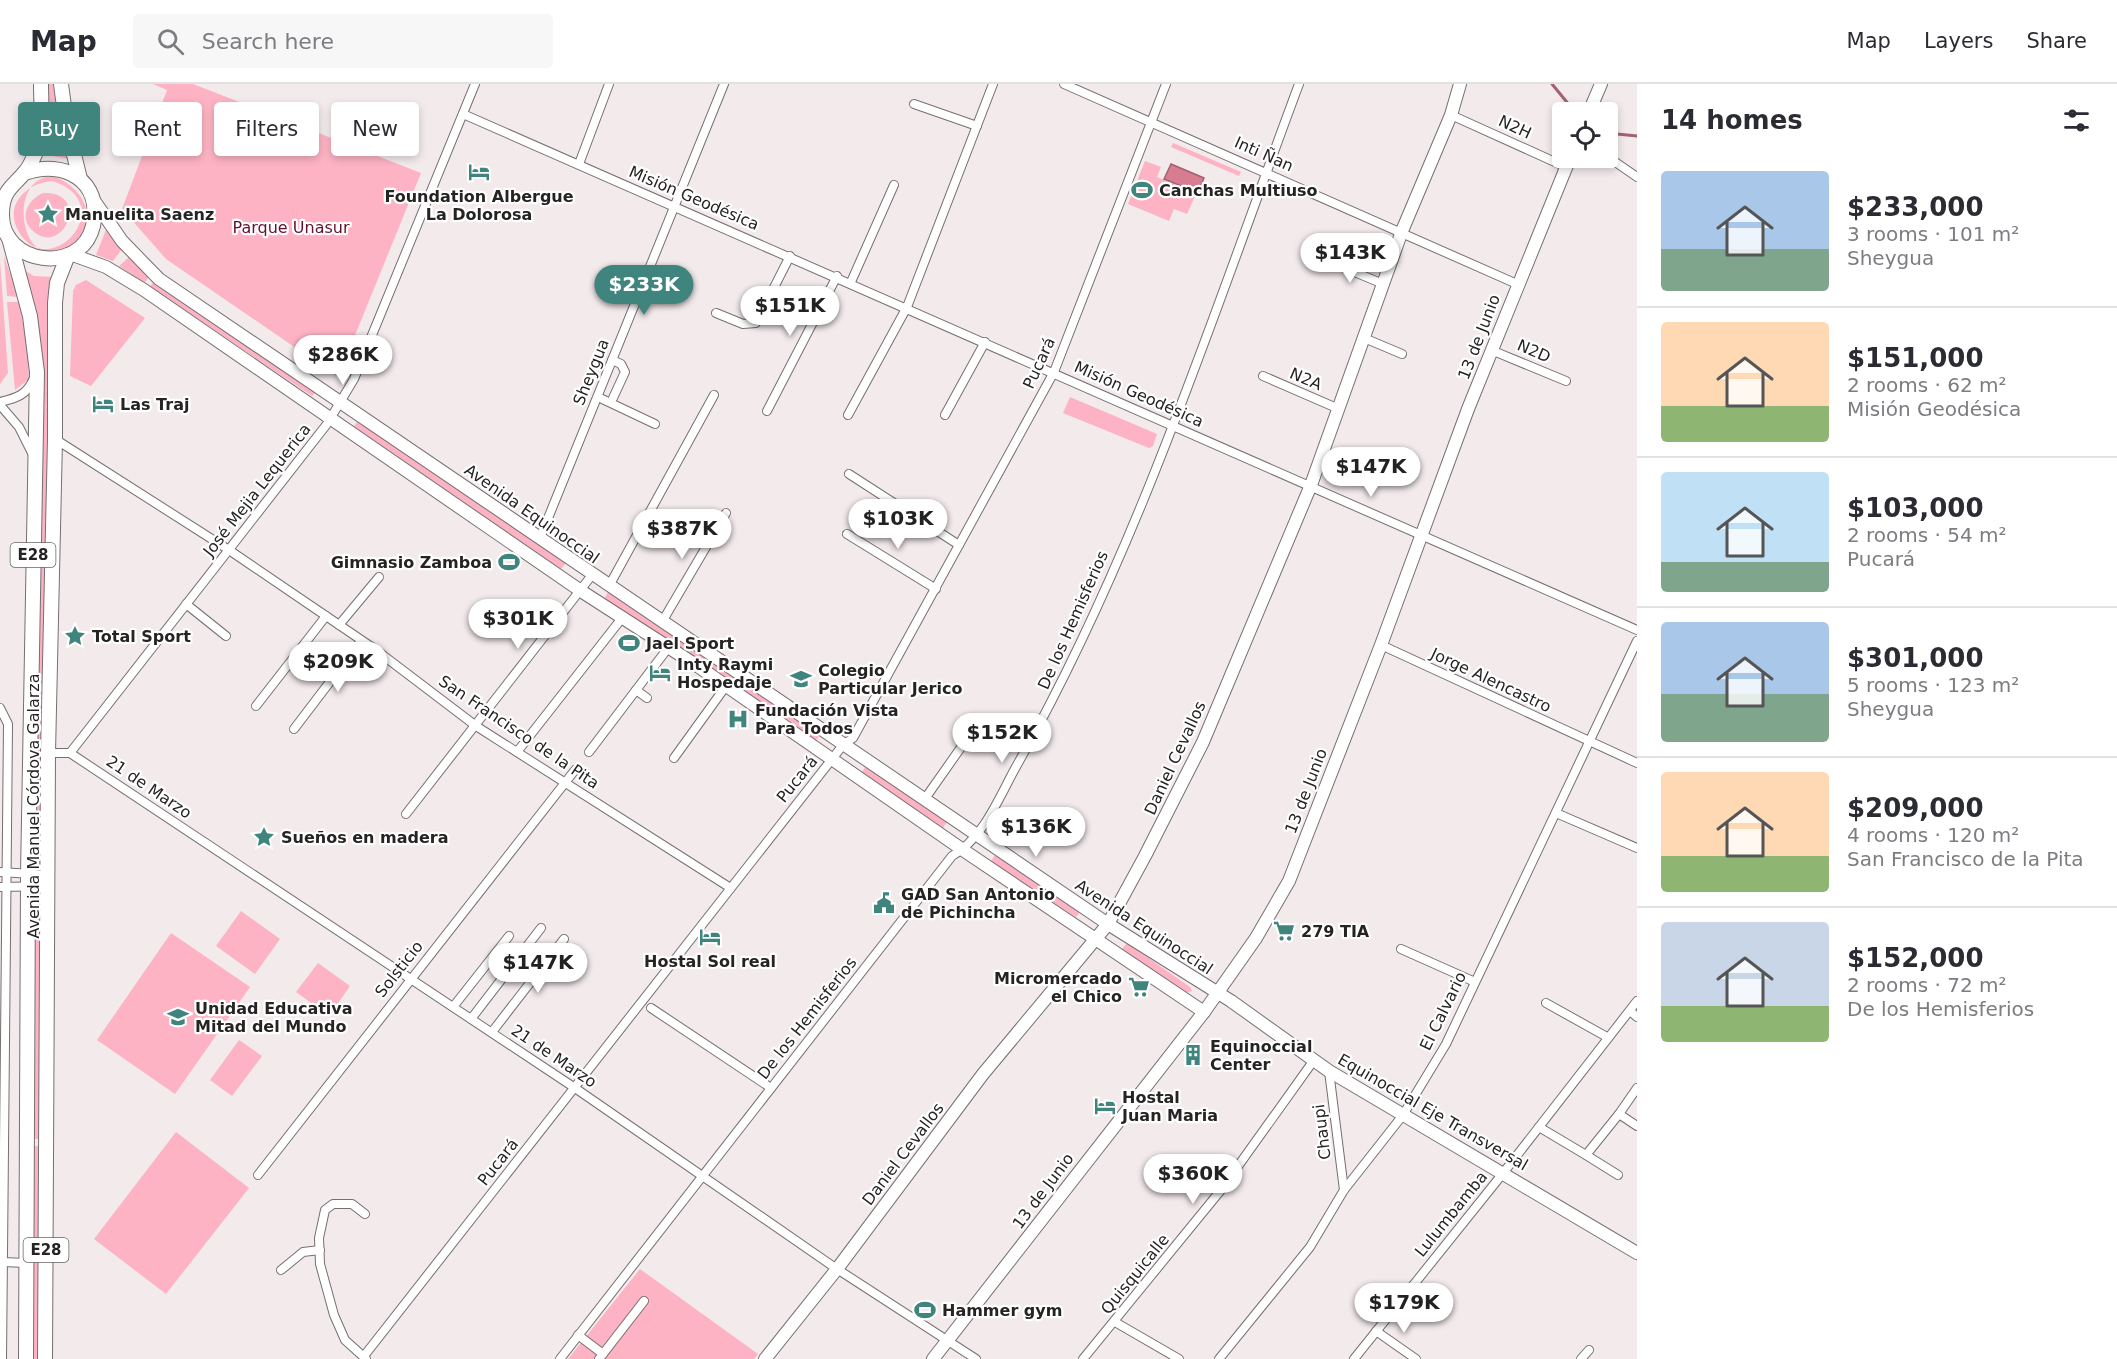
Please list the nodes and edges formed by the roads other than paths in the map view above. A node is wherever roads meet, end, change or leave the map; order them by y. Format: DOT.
graph roads {
  1 [pos="41,84"];
  2 [pos="61,84"];
  3 [pos="475,84"];
  4 [pos="609,84"];
  5 [pos="724,84"];
  6 [pos="993,84"];
  7 [pos="1064,84"];
  8 [pos="1166,84"];
  9 [pos="1299,84"];
  10 [pos="1601,84"];
  11 [pos="1456,86"];
  12 [pos="1593,102"];
  13 [pos="914,104"];
  14 [pos="463,114"];
  15 [pos="1451,115"];
  16 [pos="1153,121"];
  17 [pos="977,126"];
  18 [pos="1552,156"];
  19 [pos="579,164"];
  20 [pos="1618,165"];
  21 [pos="1565,168"];
  22 [pos="1267,172"];
  23 [pos="25,173"];
  24 [pos="1637,177"];
  25 [pos="80,179"];
  26 [pos="894,185"];
  27 [pos="92,198"];
  28 [pos="674,208"];
  29 [pos="1402,231"];
  30 [pos="9,238"];
  31 [pos="69,254"];
  32 [pos="790,256"];
  33 [pos="1326,260"];
  34 [pos="837,276"];
  35 [pos="851,282"];
  36 [pos="1383,284"];
  37 [pos="1517,284"];
  38 [pos="907,307"];
  39 [pos="716,313"];
  40 [pos="1364,338"];
  41 [pos="985,342"];
  42 [pos="1491,350"];
  43 [pos="1402,354"];
  44 [pos="612,360"];
  45 [pos="37,372"];
  46 [pos="1054,372"];
  47 [pos="1263,376"];
  48 [pos="1566,381"];
  49 [pos="714,395"];
  50 [pos="598,397"];
  51 [pos="613,398"];
  52 [pos="340,402"];
  53 [pos="0,403"];
  54 [pos="1338,409"];
  55 [pos="767,411"];
  56 [pos="848,415"];
  57 [pos="945,415"];
  58 [pos="331,417"];
  59 [pos="655,424"];
  60 [pos="1173,427"];
  61 [pos="56,439"];
  62 [pos="34,458"];
  63 [pos="849,474"];
  64 [pos="1311,485"];
  65 [pos="726,513"];
  66 [pos="847,534"];
  67 [pos="1421,534"];
  68 [pos="540,538"];
  69 [pos="960,545"];
  70 [pos="229,550"];
  71 [pos="592,575"];
  72 [pos="379,577"];
  73 [pos="609,586"];
  74 [pos="936,589"];
  75 [pos="581,591"];
  76 [pos="186,604"];
  77 [pos="326,616"];
  78 [pos="622,618"];
  79 [pos="662,622"];
  80 [pos="339,625"];
  81 [pos="1637,630"];
  82 [pos="226,636"];
  83 [pos="361,641"];
  84 [pos="1637,641"];
  85 [pos="1381,645"];
  86 [pos="668,648"];
  87 [pos="726,686"];
  88 [pos="636,690"];
  89 [pos="647,698"];
  90 [pos="256,706"];
  91 [pos="0,708"];
  92 [pos="981,719"];
  93 [pos="476,726"];
  94 [pos="294,729"];
  95 [pos="1587,742"];
  96 [pos="843,745"];
  97 [pos="517,752"];
  98 [pos="589,752"];
  99 [pos="48,753"];
  100 [pos="70,753"];
  101 [pos="674,758"];
  102 [pos="832,760"];
  103 [pos="1637,763"];
  104 [pos="575,770"];
  105 [pos="566,782"];
  106 [pos="924,800"];
  107 [pos="1556,813"];
  108 [pos="406,814"];
  109 [pos="977,836"];
  110 [pos="1637,849"];
  111 [pos="963,850"];
  112 [pos="4,872"];
  113 [pos="28,881"];
  114 [pos="48,881"];
  115 [pos="4,887"];
  116 [pos="729,887"];
  117 [pos="1107,924"];
  118 [pos="541,928"];
  119 [pos="509,936"];
  120 [pos="1096,938"];
  121 [pos="564,939"];
  122 [pos="1401,949"];
  123 [pos="410,978"];
  124 [pos="1475,982"];
  125 [pos="1215,993"];
  126 [pos="1637,1001"];
  127 [pos="1546,1003"];
  128 [pos="453,1007"];
  129 [pos="651,1008"];
  130 [pos="1204,1012"];
  131 [pos="1633,1014"];
  132 [pos="471,1019"];
  133 [pos="492,1032"];
  134 [pos="1607,1037"];
  135 [pos="1314,1060"];
  136 [pos="1329,1071"];
  137 [pos="575,1088"];
  138 [pos="771,1088"];
  139 [pos="1637,1088"];
  140 [pos="1619,1114"];
  141 [pos="1403,1115"];
  142 [pos="3,1116"];
  143 [pos="1637,1126"];
  144 [pos="1539,1127"];
  145 [pos="47,1141"];
  146 [pos="28,1142"];
  147 [pos="1586,1155"];
  148 [pos="1504,1172"];
  149 [pos="258,1175"];
  150 [pos="1618,1175"];
  151 [pos="704,1176"];
  152 [pos="1344,1190"];
  153 [pos="365,1214"];
  154 [pos="320,1250"];
  155 [pos="1637,1253"];
  156 [pos="3,1263"];
  157 [pos="26,1263"];
  158 [pos="837,1269"];
  159 [pos="281,1270"];
  160 [pos="644,1301"];
  161 [pos="1115,1322"];
  162 [pos="1376,1331"];
  163 [pos="578,1335"];
  164 [pos="947,1340"];
  165 [pos="1589,1350"];
  166 [pos="601,1356"];
  167 [pos="365,1358"];
  168 [pos="2,1359"];
  169 [pos="26,1359"];
  170 [pos="45,1359"];
  171 [pos="560,1359"];
  172 [pos="765,1359"];
  173 [pos="933,1359"];
  174 [pos="976,1359"];
  175 [pos="1083,1359"];
  176 [pos="1179,1359"];
  177 [pos="1219,1359"];
  178 [pos="1354,1359"];
  179 [pos="1416,1359"];
  180 [pos="1581,1359"];
  1 -- 23 [label="main road, E28"];
  2 -- 25 [label="main road"];
  3 -- 14 [label="street, José Mejia Lequerica"];
  4 -- 19 [label="street"];
  5 -- 28 [label="street, Sheygua"];
  6 -- 17 [label="street"];
  7 -- 16 [label="street, Inti Ñan"];
  8 -- 16 [label="street, Pucará"];
  9 -- 22 [label="street, De los Hemisferios"];
  10 -- 12 [label="main road"];
  11 -- 15 [label="main road, Daniel Cevallos"];
  13 -- 17 [label="street"];
  14 -- 19 [label="street, Misión Geodésica"];
  14 -- 52 [label="street, José Mejia Lequerica"];
  15 -- 18 [label="street, N2H"];
  15 -- 29 [label="main road, Daniel Cevallos"];
  16 -- 22 [label="street, Inti Ñan"];
  16 -- 46 [label="street, Pucará"];
  17 -- 38 [label="street"];
  19 -- 28 [label="street, Misión Geodésica"];
  20 -- 24 [label="street"];
  21 -- 37 [label="main road, 13 de Junio"];
  22 -- 29 [label="street, Inti Ñan"];
  22 -- 60 [label="street, De los Hemisferios"];
  23 -- 25 [label="main road"];
  23 -- 30 [label="main road, E28"];
  25 -- 27 [label="main road"];
  26 -- 35 [label="street"];
  27 -- 31 [label="main road, E28"];
  27 -- 52 [label="main road, Avenida Equinoccial"];
  28 -- 32 [label="street, Misión Geodésica"];
  28 -- 44 [label="street, Sheygua"];
  29 -- 36 [label="main road, Daniel Cevallos"];
  29 -- 37 [label="street, Inti Ñan"];
  30 -- 31 [label="main road"];
  30 -- 45 [label="main road, Avenida Manuel Córdova Galarza / E28"];
  31 -- 58 [label="main road"];
  31 -- 61 [label="main road, Avenida Manuel Córdova Galarza / E28"];
  32 -- 34 [label="street, Misión Geodésica"];
  32 -- 39 [label="street"];
  33 -- 36 [label="street"];
  34 -- 35 [label="street, Misión Geodésica"];
  34 -- 55 [label="street"];
  35 -- 38 [label="street, Misión Geodésica"];
  36 -- 40 [label="main road, Daniel Cevallos"];
  37 -- 42 [label="main road, 13 de Junio"];
  38 -- 41 [label="street, Misión Geodésica"];
  38 -- 56 [label="street"];
  40 -- 43 [label="street"];
  40 -- 54 [label="main road, Daniel Cevallos"];
  41 -- 46 [label="street, Misión Geodésica"];
  41 -- 57 [label="street"];
  42 -- 48 [label="street, N2D"];
  42 -- 67 [label="main road, 13 de Junio"];
  44 -- 50 [label="street, Sheygua"];
  44 -- 51 [label="street"];
  45 -- 53 [label="street"];
  45 -- 62 [label="main road, Avenida Manuel Córdova Galarza / E28"];
  46 -- 60 [label="street, Misión Geodésica"];
  46 -- 69 [label="street, Pucará"];
  47 -- 54 [label="street, N2A"];
  49 -- 73 [label="street"];
  50 -- 59 [label="street"];
  50 -- 68 [label="street, Sheygua"];
  52 -- 58 [label="street, José Mejia Lequerica"];
  52 -- 68 [label="main road, Avenida Equinoccial"];
  53 -- 62 [label="street"];
  54 -- 64 [label="main road, Daniel Cevallos"];
  58 -- 70 [label="street, José Mejia Lequerica"];
  58 -- 75 [label="main road"];
  60 -- 64 [label="street, Misión Geodésica"];
  60 -- 109 [label="street, De los Hemisferios"];
  61 -- 70 [label="street, San Francisco de la Pita"];
  61 -- 99 [label="main road, Avenida Manuel Córdova Galarza / E28"];
  62 -- 113 [label="main road, Avenida Manuel Córdova Galarza / E28"];
  63 -- 69 [label="street"];
  64 -- 67 [label="street, Misión Geodésica"];
  64 -- 117 [label="main road, Daniel Cevallos"];
  65 -- 79 [label="street"];
  66 -- 74 [label="street"];
  67 -- 81 [label="street, Misión Geodésica"];
  67 -- 85 [label="main road, 13 de Junio"];
  68 -- 71 [label="main road, Avenida Equinoccial"];
  69 -- 74 [label="street, Pucará"];
  70 -- 76 [label="street, José Mejia Lequerica"];
  70 -- 77 [label="street, San Francisco de la Pita"];
  71 -- 73 [label="main road, Avenida Equinoccial"];
  71 -- 75 [label="street"];
  72 -- 80 [label="street"];
  73 -- 79 [label="main road, Avenida Equinoccial"];
  74 -- 96 [label="street, Pucará"];
  75 -- 78 [label="main road"];
  75 -- 93 [label="street"];
  76 -- 82 [label="street"];
  76 -- 100 [label="street, José Mejia Lequerica"];
  77 -- 80 [label="street, San Francisco de la Pita"];
  77 -- 90 [label="street"];
  78 -- 86 [label="main road"];
  78 -- 97 [label="street"];
  79 -- 96 [label="main road, Avenida Equinoccial"];
  80 -- 83 [label="street, San Francisco de la Pita"];
  83 -- 93 [label="street, San Francisco de la Pita"];
  83 -- 94 [label="street"];
  84 -- 95 [label="street, El Calvario"];
  85 -- 95 [label="street, Jorge Alencastro"];
  85 -- 125 [label="main road, 13 de Junio"];
  86 -- 87 [label="main road"];
  86 -- 88 [label="street"];
  87 -- 101 [label="street"];
  87 -- 102 [label="main road"];
  88 -- 89 [label="street"];
  88 -- 98 [label="street"];
  91 -- 112 [label="street"];
  92 -- 106 [label="street"];
  93 -- 97 [label="street, San Francisco de la Pita"];
  93 -- 108 [label="street"];
  95 -- 103 [label="street, Jorge Alencastro"];
  95 -- 107 [label="street, El Calvario"];
  96 -- 102 [label="street, Pucará"];
  96 -- 106 [label="main road, Avenida Equinoccial"];
  97 -- 105 [label="street, San Francisco de la Pita"];
  99 -- 100 [label="street"];
  99 -- 114 [label="main road, Avenida Manuel Córdova Galarza / E28"];
  100 -- 123 [label="street, 21 de Marzo"];
  102 -- 111 [label="main road"];
  102 -- 116 [label="street, Pucará"];
  104 -- 105 [label="street, Solsticio"];
  105 -- 116 [label="street, San Francisco de la Pita"];
  105 -- 123 [label="street, Solsticio"];
  106 -- 109 [label="main road, Avenida Equinoccial"];
  107 -- 110 [label="street"];
  107 -- 124 [label="street, El Calvario"];
  109 -- 111 [label="street, De los Hemisferios"];
  109 -- 117 [label="main road, Avenida Equinoccial"];
  111 -- 120 [label="main road"];
  111 -- 138 [label="street, De los Hemisferios"];
  112 -- 113 [label="street"];
  112 -- 115 [label="street"];
  113 -- 114 [label="street"];
  113 -- 115 [label="street"];
  113 -- 146 [label="main road, Avenida Manuel Córdova Galarza / E28"];
  114 -- 145 [label="main road, Avenida Manuel Córdova Galarza / E28"];
  115 -- 142 [label="street"];
  116 -- 137 [label="street, Pucará"];
  117 -- 120 [label="main road, Daniel Cevallos"];
  117 -- 125 [label="main road, Avenida Equinoccial"];
  118 -- 132 [label="street"];
  119 -- 128 [label="street"];
  120 -- 130 [label="main road"];
  120 -- 158 [label="main road, Daniel Cevallos"];
  121 -- 133 [label="street"];
  122 -- 124 [label="street"];
  123 -- 128 [label="street, 21 de Marzo"];
  123 -- 149 [label="street, Solsticio"];
  124 -- 141 [label="street, El Calvario"];
  125 -- 130 [label="main road, 13 de Junio"];
  125 -- 135 [label="main road, Equinoccial Eje Transversal"];
  126 -- 131 [label="street, Lulumbamba"];
  127 -- 134 [label="street"];
  128 -- 132 [label="street, 21 de Marzo"];
  129 -- 138 [label="street"];
  130 -- 164 [label="main road, 13 de Junio"];
  131 -- 134 [label="street, Lulumbamba"];
  132 -- 133 [label="street, 21 de Marzo"];
  133 -- 137 [label="street, 21 de Marzo"];
  134 -- 144 [label="street, Lulumbamba"];
  135 -- 136 [label="main road, Equinoccial Eje Transversal"];
  135 -- 161 [label="street, Quisquicalle"];
  136 -- 141 [label="main road, Equinoccial Eje Transversal"];
  136 -- 152 [label="street, Chaupi"];
  137 -- 151 [label="street, 21 de Marzo"];
  137 -- 167 [label="street, Pucará"];
  138 -- 151 [label="street, De los Hemisferios"];
  139 -- 140 [label="street"];
  140 -- 143 [label="street"];
  140 -- 147 [label="street"];
  141 -- 148 [label="main road, Equinoccial Eje Transversal"];
  141 -- 152 [label="street, El Calvario"];
  142 -- 156 [label="street"];
  144 -- 147 [label="street"];
  144 -- 148 [label="street, Lulumbamba"];
  145 -- 146 [label="main road"];
  145 -- 170 [label="main road, Avenida Manuel Córdova Galarza / E28"];
  146 -- 157 [label="main road, Avenida Manuel Córdova Galarza / E28"];
  147 -- 150 [label="street"];
  148 -- 155 [label="main road, Equinoccial Eje Transversal"];
  148 -- 162 [label="street, Lulumbamba"];
  151 -- 158 [label="street, 21 de Marzo"];
  151 -- 163 [label="street, De los Hemisferios"];
  152 -- 177 [label="street, El Calvario"];
  153 -- 154 [label="street"];
  154 -- 159 [label="street"];
  154 -- 167 [label="street"];
  156 -- 157 [label="street"];
  156 -- 168 [label="street"];
  157 -- 169 [label="main road, Avenida Manuel Córdova Galarza / E28"];
  158 -- 164 [label="street, 21 de Marzo"];
  158 -- 172 [label="main road, Daniel Cevallos"];
  160 -- 166 [label="street"];
  161 -- 175 [label="street, Quisquicalle"];
  161 -- 176 [label="street"];
  162 -- 178 [label="street, Lulumbamba"];
  162 -- 179 [label="street"];
  163 -- 166 [label="street"];
  163 -- 171 [label="street, De los Hemisferios"];
  164 -- 173 [label="main road, 13 de Junio"];
  164 -- 174 [label="street, 21 de Marzo"];
  165 -- 180 [label="street"];
}
